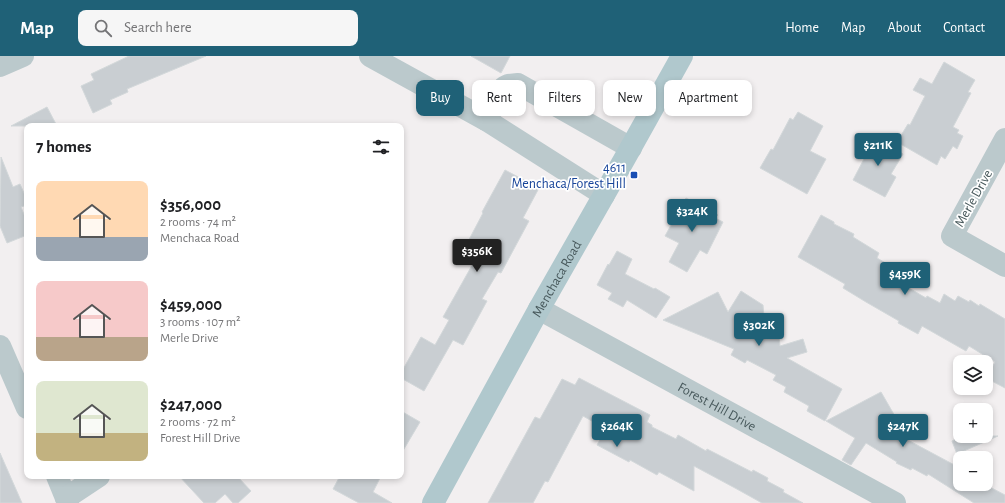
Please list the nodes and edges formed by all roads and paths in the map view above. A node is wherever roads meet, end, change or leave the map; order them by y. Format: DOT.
graph roads {
  1 [pos="23,56"];
  2 [pos="370,56"];
  3 [pos="682,56"];
  4 [pos="0,66"];
  5 [pos="486,120"];
  6 [pos="1005,139"];
  7 [pos="631,148"];
  8 [pos="604,195"];
  9 [pos="1005,266"];
  10 [pos="539,309"];
  11 [pos="0,346"];
  12 [pos="24,401"];
  13 [pos="58,479"];
  14 [pos="95,479"];
  15 [pos="67,500"];
  16 [pos="433,503"];
  17 [pos="895,503"];
  1 -- 4 [label="street"];
  2 -- 5 [label="street"];
  3 -- 7 [label="main road, Menchaca Road"];
  5 -- 7 [label="street"];
  5 -- 8 [label="street"];
  6 -- 9 [label="street, Merle Drive"];
  7 -- 8 [label="main road, Menchaca Road"];
  8 -- 10 [label="main road, Menchaca Road"];
  10 -- 16 [label="main road, Menchaca Road"];
  10 -- 17 [label="street, Forest Hill Drive"];
  11 -- 12 [label="street"];
  13 -- 15 [label="street"];
  14 -- 15 [label="street"];
}
